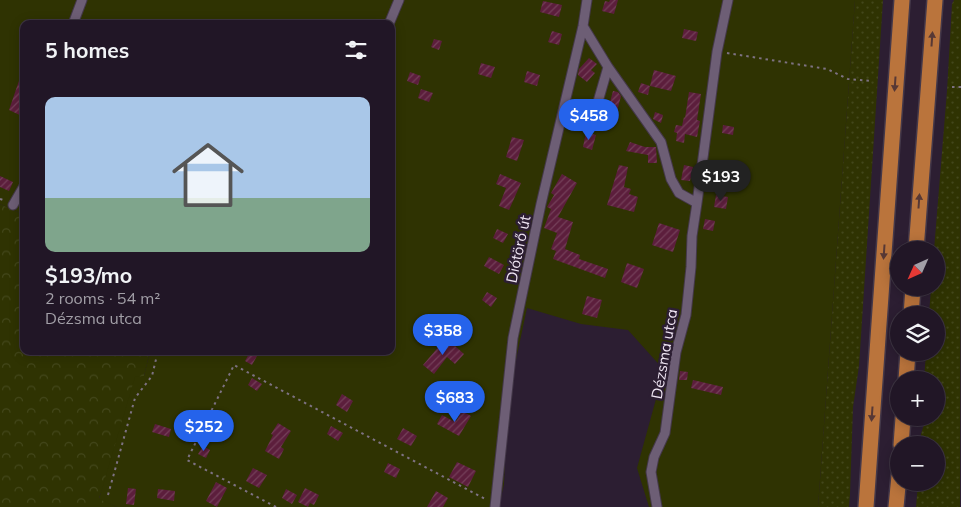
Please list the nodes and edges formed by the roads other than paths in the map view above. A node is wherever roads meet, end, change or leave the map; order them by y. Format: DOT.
graph roads {
  1 [pos="82,0"];
  2 [pos="398,0"];
  3 [pos="587,0"];
  4 [pos="728,0"];
  5 [pos="902,0"];
  6 [pos="935,0"];
  7 [pos="74,20"];
  8 [pos="390,20"];
  9 [pos="582,26"];
  10 [pos="608,67"];
  11 [pos="590,123"];
  12 [pos="20,193"];
  13 [pos="697,203"];
  14 [pos="13,205"];
  15 [pos="917,241"];
  16 [pos="898,491"];
  17 [pos="496,506"];
  18 [pos="657,507"];
  19 [pos="866,507"];
  20 [pos="896,507"];
  1 -- 7 [label="street"];
  2 -- 8 [label="street"];
  3 -- 9 [label="street, Diótörő út"];
  4 -- 13 [label="street, Dézsma utca"];
  5 -- 19 [label="highway, one-way"];
  15 -- 6 [label="highway, one-way"];
  9 -- 10 [label="street"];
  9 -- 17 [label="street, Diótörő út"];
  10 -- 11 [label="street"];
  10 -- 13 [label="street"];
  12 -- 14 [label="street"];
  13 -- 18 [label="street, Dézsma utca"];
  16 -- 20 [label="highway"];
}
